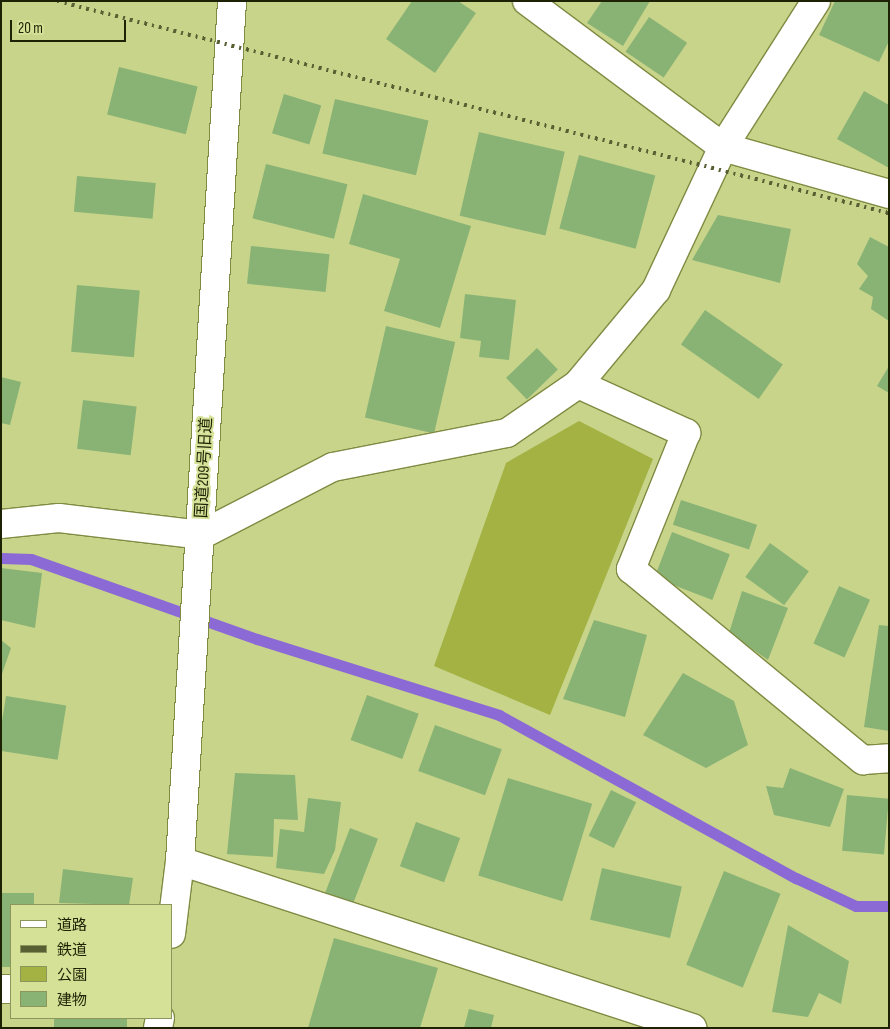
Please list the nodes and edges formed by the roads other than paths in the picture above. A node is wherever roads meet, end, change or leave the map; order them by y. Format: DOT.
graph roads {
  1 [pos="232,1"];
  2 [pos="527,1"];
  3 [pos="816,1"];
  4 [pos="723,147"];
  5 [pos="889,194"];
  6 [pos="578,384"];
  7 [pos="1,524"];
  8 [pos="202,535"];
  9 [pos="889,758"];
  10 [pos="180,861"];
  11 [pos="172,926"];
  12 [pos="692,1028"];
  1 -- 8 [label="street, 国道209号旧道"];
  2 -- 4 [label="street"];
  3 -- 4 [label="street"];
  4 -- 5 [label="street"];
  4 -- 6 [label="street"];
  6 -- 8 [label="street"];
  6 -- 9 [label="street"];
  7 -- 8 [label="street"];
  8 -- 10 [label="street, 国道209号旧道"];
  10 -- 11 [label="street, 国道209号旧道"];
  10 -- 12 [label="street"];
}
